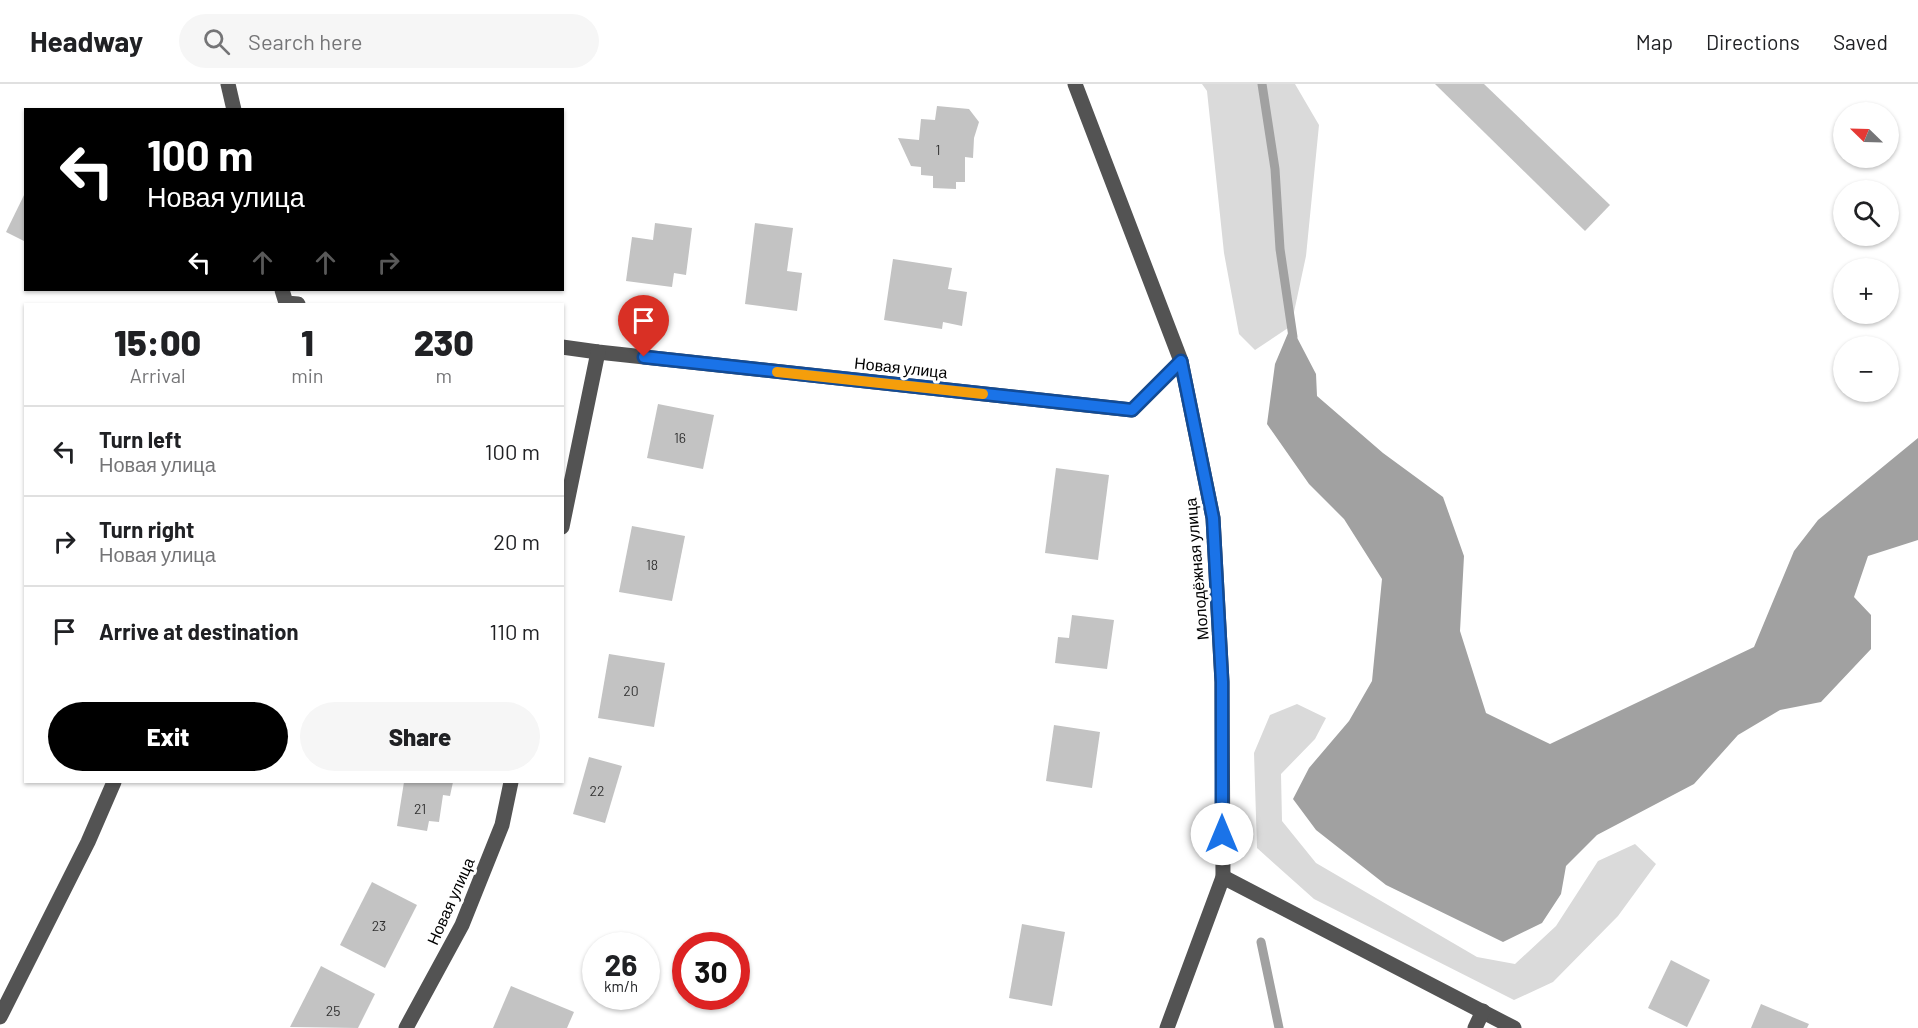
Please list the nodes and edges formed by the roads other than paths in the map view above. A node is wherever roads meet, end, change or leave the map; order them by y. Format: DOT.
graph roads {
  1 [pos="228,84"];
  2 [pos="1075,84"];
  3 [pos="234,108"];
  4 [pos="564,347"];
  5 [pos="598,352"];
  6 [pos="1181,361"];
  7 [pos="564,517"];
  8 [pos="114,783"];
  9 [pos="511,783"];
  10 [pos="1223,877"];
  11 [pos="1483,1011"];
  12 [pos="0,1017"];
  13 [pos="406,1028"];
  14 [pos="1167,1028"];
  15 [pos="1475,1028"];
  16 [pos="1514,1028"];
  1 -- 3 [label="street"];
  2 -- 6 [label="street, Молодёжная улица"];
  4 -- 5 [label="street, Новая улица"];
  5 -- 6 [label="street, Новая улица"];
  5 -- 7 [label="street"];
  6 -- 10 [label="street, Молодёжная улица"];
  8 -- 12 [label="street"];
  9 -- 13 [label="street, Новая улица"];
  10 -- 11 [label="street"];
  10 -- 14 [label="street, Молодёжная улица"];
  11 -- 15 [label="street"];
  11 -- 16 [label="street"];
}
